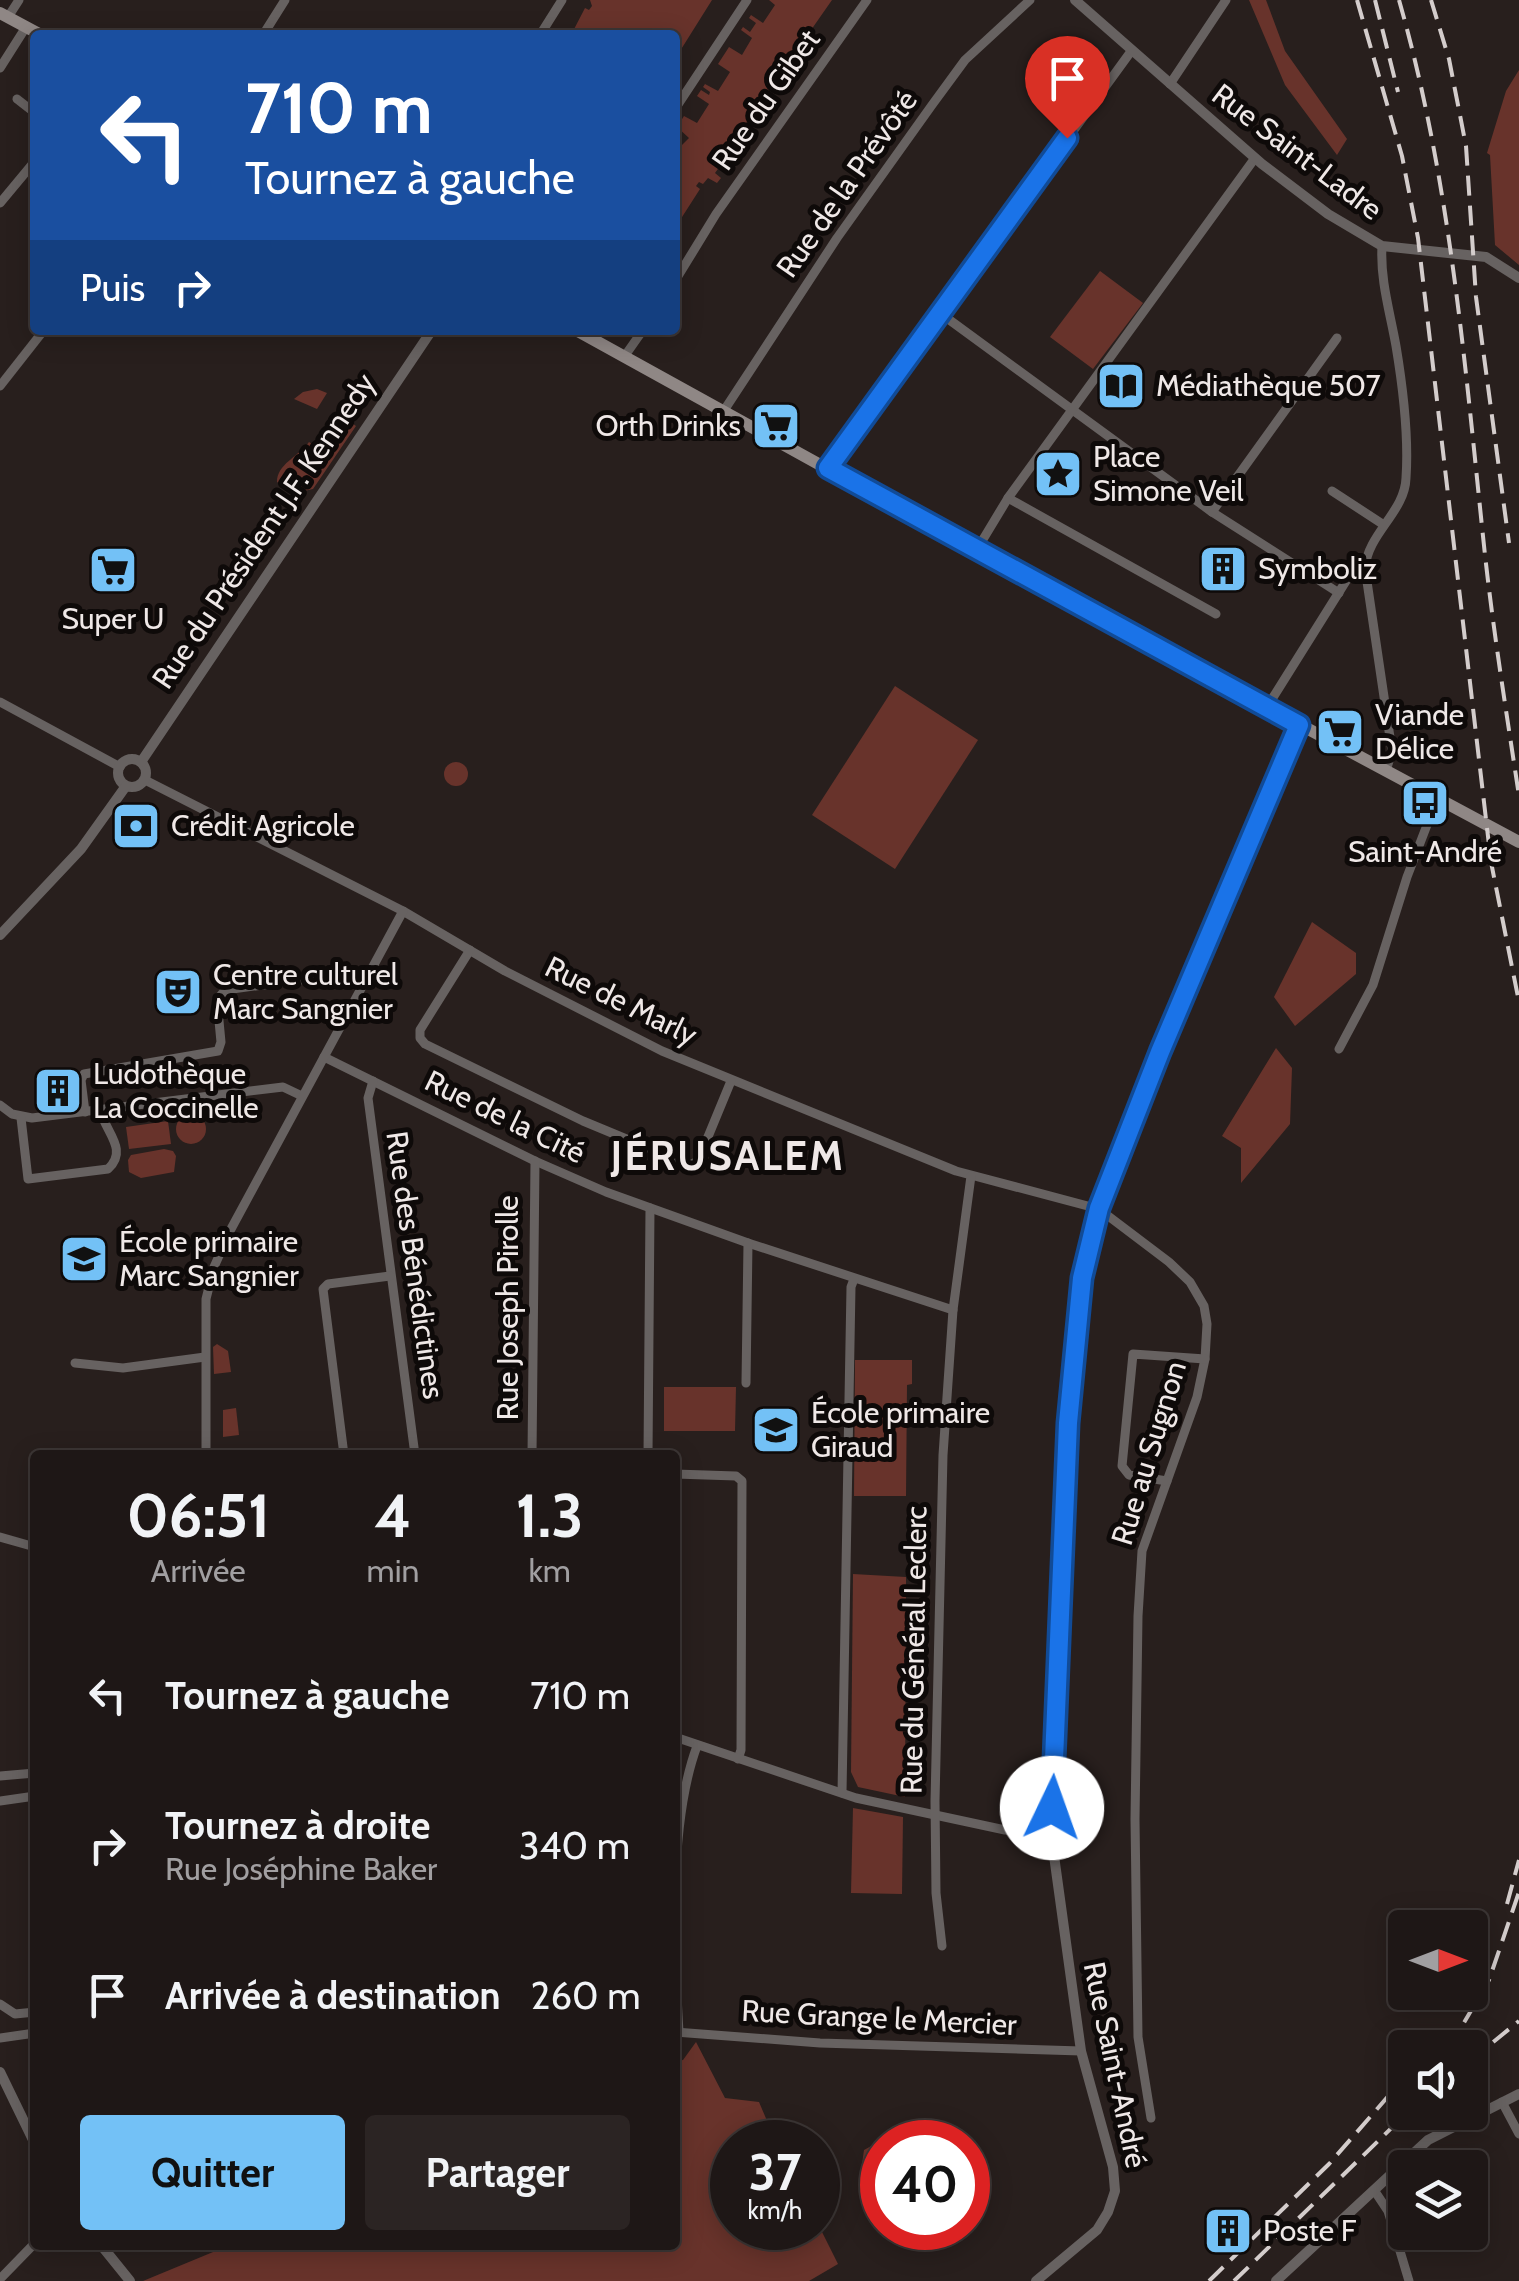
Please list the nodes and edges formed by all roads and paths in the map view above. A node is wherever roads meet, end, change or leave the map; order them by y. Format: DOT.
graph roads {
  1 [pos="19,0"];
  2 [pos="285,0"];
  3 [pos="562,0"];
  4 [pos="746,0"];
  5 [pos="867,0"];
  6 [pos="1030,0"];
  7 [pos="1074,0"];
  8 [pos="1226,0"];
  9 [pos="4,15"];
  10 [pos="26,27"];
  11 [pos="32,30"];
  12 [pos="266,30"];
  13 [pos="543,30"];
  14 [pos="1132,50"];
  15 [pos="2,65"];
  16 [pos="1170,84"];
  17 [pos="17,99"];
  18 [pos="680,101"];
  19 [pos="30,108"];
  20 [pos="1255,158"];
  21 [pos="30,167"];
  22 [pos="0,202"];
  23 [pos="1387,247"];
  24 [pos="680,273"];
  25 [pos="1519,278"];
  26 [pos="940,313"];
  27 [pos="40,335"];
  28 [pos="429,335"];
  29 [pos="585,335"];
  30 [pos="639,335"];
  31 [pos="1337,338"];
  32 [pos="624,356"];
  33 [pos="0,386"];
  34 [pos="1073,410"];
  35 [pos="723,412"];
  36 [pos="828,468"];
  37 [pos="1332,491"];
  38 [pos="1008,498"];
  39 [pos="1212,512"];
  40 [pos="1384,524"];
  41 [pos="976,551"];
  42 [pos="1365,568"];
  43 [pos="1339,593"];
  44 [pos="1216,614"];
  45 [pos="0,702"];
  46 [pos="1267,708"];
  47 [pos="1299,725"];
  48 [pos="140,762"];
  49 [pos="120,767"];
  50 [pos="1386,771"];
  51 [pos="145,780"];
  52 [pos="126,786"];
  53 [pos="1437,798"];
  54 [pos="1519,842"];
  55 [pos="402,910"];
  56 [pos="0,934"];
  57 [pos="470,950"];
  58 [pos="366,978"];
  59 [pos="1339,1049"];
  60 [pos="324,1056"];
  61 [pos="731,1080"];
  62 [pos="373,1081"];
  63 [pos="302,1096"];
  64 [pos="0,1105"];
  65 [pos="84,1112"];
  66 [pos="101,1112"];
  67 [pos="22,1118"];
  68 [pos="534,1161"];
  69 [pos="971,1176"];
  70 [pos="650,1208"];
  71 [pos="1099,1208"];
  72 [pos="748,1244"];
  73 [pos="390,1276"];
  74 [pos="854,1279"];
  75 [pos="953,1310"];
  76 [pos="205,1357"];
  77 [pos="1205,1359"];
  78 [pos="75,1363"];
  79 [pos="746,1383"];
  80 [pos="206,1450"];
  81 [pos="343,1450"];
  82 [pos="415,1450"];
  83 [pos="532,1450"];
  84 [pos="648,1450"];
  85 [pos="680,1474"];
  86 [pos="1166,1481"];
  87 [pos="0,1536"];
  88 [pos="30,1545"];
  89 [pos="680,1740"];
  90 [pos="697,1746"];
  91 [pos="738,1759"];
  92 [pos="30,1773"];
  93 [pos="0,1776"];
  94 [pos="842,1794"];
  95 [pos="30,1797"];
  96 [pos="0,1800"];
  97 [pos="936,1815"];
  98 [pos="1051,1834"];
  99 [pos="680,1836"];
  100 [pos="942,1946"];
  101 [pos="0,2004"];
  102 [pos="30,2012"];
  103 [pos="680,2032"];
  104 [pos="30,2034"];
  105 [pos="0,2038"];
  106 [pos="1080,2051"];
  107 [pos="0,2072"];
  108 [pos="1519,2094"];
  109 [pos="1502,2102"];
  110 [pos="1152,2118"];
  111 [pos="30,2134"];
  112 [pos="1519,2134"];
  113 [pos="1374,2190"];
  114 [pos="30,2249"];
  115 [pos="106,2250"];
  116 [pos="0,2279"];
  117 [pos="130,2281"];
  118 [pos="1036,2281"];
  119 [pos="1276,2281"];
  120 [pos="1410,2281"];
  1 -- 9 [label="street"];
  2 -- 12 [label="street"];
  3 -- 13 [label="street"];
  4 -- 18 [label="street"];
  5 -- 24 [label="street, Rue du Gibet"];
  6 -- 35 [label="street, Rue de la Prévôté"];
  7 -- 14 [label="street, Rue Saint-Ladre"];
  8 -- 16 [label="street"];
  9 -- 10 [label="main road"];
  10 -- 11 [label="main road"];
  10 -- 15 [label="street"];
  14 -- 16 [label="street, Rue Saint-Ladre"];
  14 -- 26 [label="street"];
  16 -- 20 [label="street, Rue Saint-Ladre"];
  17 -- 19 [label="street"];
  20 -- 23 [label="street, Rue Saint-Ladre"];
  20 -- 34 [label="street"];
  21 -- 22 [label="street"];
  23 -- 25 [label="street, Rue Saint-Ladre"];
  23 -- 40 [label="street"];
  26 -- 34 [label="street"];
  26 -- 36 [label="street"];
  27 -- 33 [label="street"];
  28 -- 48 [label="street, Rue du Président J.F. Kennedy"];
  29 -- 32 [label="main road"];
  30 -- 32 [label="street"];
  31 -- 39 [label="street"];
  32 -- 35 [label="main road"];
  34 -- 38 [label="street"];
  34 -- 39 [label="street"];
  35 -- 36 [label="main road"];
  36 -- 41 [label="main road"];
  37 -- 40 [label="street"];
  38 -- 41 [label="street"];
  38 -- 44 [label="street"];
  39 -- 43 [label="street"];
  40 -- 42 [label="street"];
  41 -- 46 [label="main road"];
  42 -- 43 [label="street"];
  42 -- 50 [label="street"];
  43 -- 46 [label="street"];
  45 -- 49 [label="street"];
  46 -- 47 [label="main road"];
  47 -- 50 [label="main road"];
  47 -- 71 [label="street, Rue Saint-André"];
  48 -- 49 [label="street"];
  48 -- 51 [label="street"];
  49 -- 52 [label="street"];
  50 -- 53 [label="main road"];
  51 -- 52 [label="street"];
  51 -- 55 [label="street, Rue de Marly"];
  52 -- 56 [label="street"];
  53 -- 54 [label="main road"];
  53 -- 59 [label="street"];
  55 -- 57 [label="street, Rue de Marly"];
  55 -- 58 [label="street"];
  57 -- 61 [label="street, Rue de Marly"];
  57 -- 61 [label="street"];
  58 -- 60 [label="street"];
  58 -- 65 [label="street"];
  60 -- 62 [label="street, Rue de la Cité"];
  60 -- 63 [label="street"];
  61 -- 69 [label="street, Rue de Marly"];
  62 -- 68 [label="street, Rue de la Cité"];
  62 -- 73 [label="street, Rue des Bénédictines"];
  63 -- 66 [label="street"];
  63 -- 76 [label="street"];
  64 -- 67 [label="street"];
  65 -- 66 [label="street"];
  65 -- 67 [label="street"];
  66 -- 67 [label="street"];
  68 -- 70 [label="street, Rue de la Cité"];
  68 -- 83 [label="street, Rue Joseph Pirolle"];
  69 -- 71 [label="street, Rue de Marly"];
  69 -- 75 [label="street, Rue du Général Leclerc"];
  70 -- 72 [label="street, Rue de la Cité"];
  70 -- 84 [label="street"];
  71 -- 77 [label="street, Rue au Sugnon"];
  71 -- 98 [label="street, Rue Saint-André"];
  72 -- 74 [label="street, Rue de la Cité"];
  72 -- 79 [label="street"];
  73 -- 81 [label="street"];
  73 -- 82 [label="street, Rue des Bénédictines"];
  74 -- 75 [label="street, Rue de la Cité"];
  74 -- 94 [label="street"];
  75 -- 97 [label="street, Rue du Général Leclerc"];
  76 -- 78 [label="street"];
  76 -- 80 [label="street"];
  77 -- 86 [label="street, Rue au Sugnon"];
  77 -- 86 [label="street"];
  85 -- 91 [label="street"];
  86 -- 110 [label="street, Rue au Sugnon"];
  87 -- 88 [label="street"];
  89 -- 90 [label="street"];
  90 -- 91 [label="street"];
  90 -- 99 [label="street"];
  91 -- 94 [label="street"];
  92 -- 93 [label="street"];
  94 -- 97 [label="street"];
  95 -- 96 [label="street"];
  97 -- 98 [label="street"];
  97 -- 100 [label="street, Rue du Général Leclerc"];
  98 -- 106 [label="street, Rue Saint-André"];
  101 -- 102 [label="street"];
  103 -- 106 [label="street, Rue Grange le Mercier"];
  104 -- 105 [label="street"];
  106 -- 118 [label="street, Rue Saint-André"];
  107 -- 111 [label="street"];
  108 -- 109 [label="street"];
  109 -- 112 [label="street"];
  109 -- 113 [label="street"];
  113 -- 119 [label="street"];
  113 -- 120 [label="street"];
  114 -- 116 [label="street"];
  115 -- 117 [label="street"];
}
